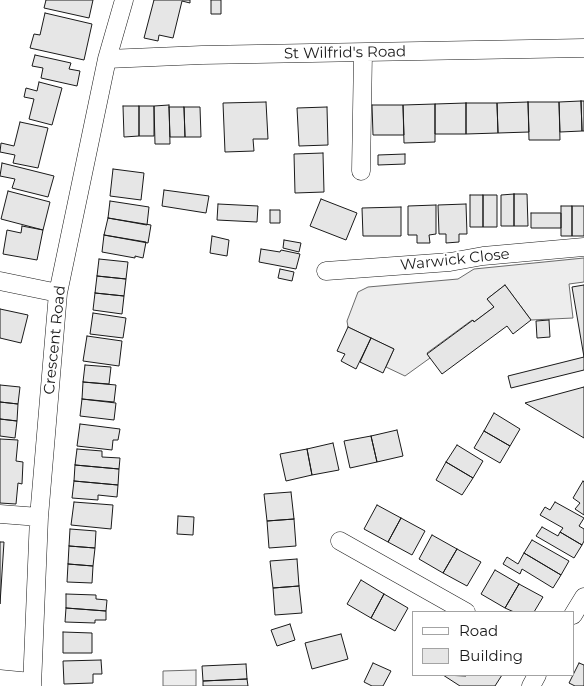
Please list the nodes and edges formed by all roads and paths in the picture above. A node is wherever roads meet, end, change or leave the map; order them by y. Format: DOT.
graph roads {
  1 [pos="124,0"];
  2 [pos="584,48"];
  3 [pos="363,53"];
  4 [pos="106,59"];
  5 [pos="361,171"];
  6 [pos="584,247"];
  7 [pos="326,272"];
  8 [pos="0,280"];
  9 [pos="58,293"];
  10 [pos="0,514"];
  11 [pos="39,517"];
  12 [pos="340,541"];
  13 [pos="584,598"];
  14 [pos="464,611"];
  15 [pos="574,613"];
  16 [pos="0,679"];
  17 [pos="32,684"];
  1 -- 4 [label="street, Crescent Road"];
  2 -- 3 [label="street, St Wilfrid's Road"];
  3 -- 4 [label="street, St Wilfrid's Road"];
  3 -- 5 [label="street"];
  4 -- 9 [label="street, Crescent Road"];
  6 -- 7 [label="street, Warwick Close"];
  8 -- 9 [label="street"];
  9 -- 11 [label="street, Crescent Road"];
  10 -- 11 [label="street"];
  11 -- 17 [label="street, Crescent Road"];
  12 -- 14 [label="street"];
  13 -- 15 [label="street"];
  16 -- 17 [label="street"];
}
